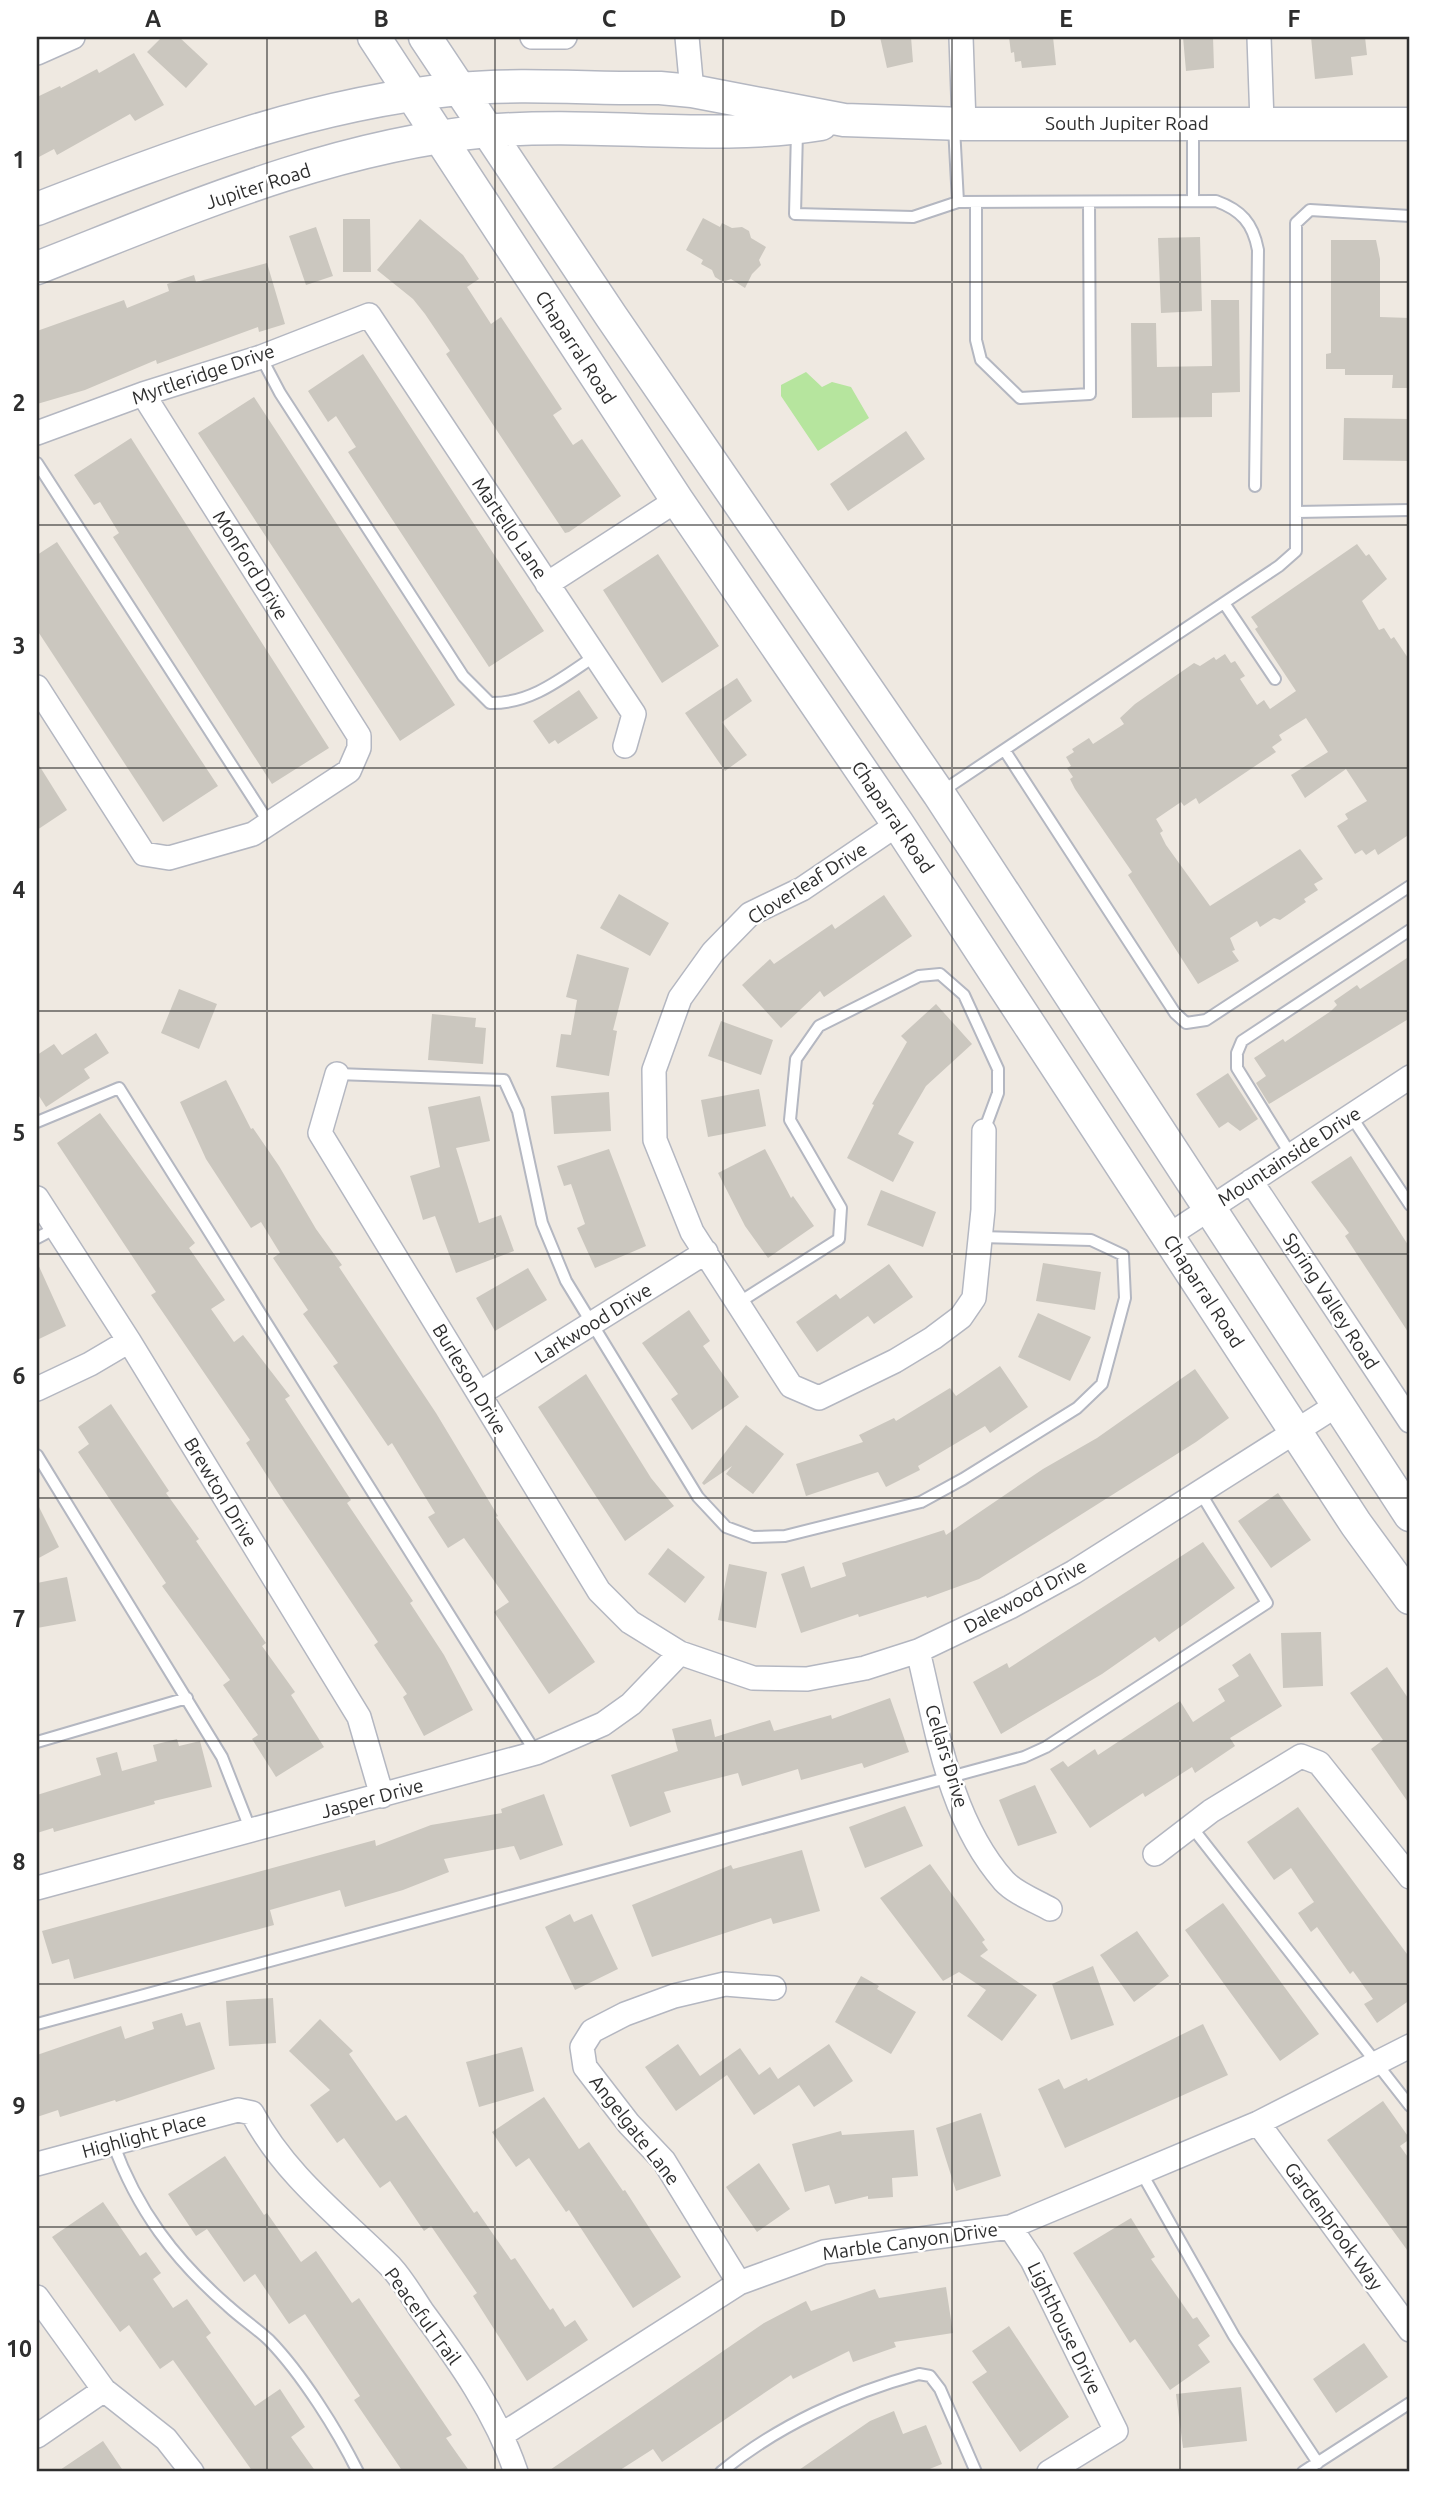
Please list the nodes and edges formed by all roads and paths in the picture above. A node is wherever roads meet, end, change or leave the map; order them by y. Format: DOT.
graph roads {
  1 [pos="73,37"];
  2 [pos="374,37"];
  3 [pos="425,37"];
  4 [pos="532,37"];
  5 [pos="565,37"];
  6 [pos="687,37"];
  7 [pos="961,37"];
  8 [pos="1259,37"];
  9 [pos="37,53"];
  10 [pos="460,89"];
  11 [pos="692,91"];
  12 [pos="412,96"];
  13 [pos="844,120"];
  14 [pos="1262,122"];
  15 [pos="1194,123"];
  16 [pos="959,124"];
  17 [pos="1410,124"];
  18 [pos="797,128"];
  19 [pos="487,131"];
  20 [pos="438,138"];
  21 [pos="1193,201"];
  22 [pos="958,202"];
  23 [pos="976,202"];
  24 [pos="1089,202"];
  25 [pos="37,209"];
  26 [pos="1410,216"];
  27 [pos="37,268"];
  28 [pos="369,315"];
  29 [pos="261,357"];
  30 [pos="143,394"];
  31 [pos="37,433"];
  32 [pos="37,463"];
  33 [pos="1255,486"];
  34 [pos="677,499"];
  35 [pos="1410,510"];
  36 [pos="1296,512"];
  37 [pos="547,584"];
  38 [pos="1224,603"];
  39 [pos="595,656"];
  40 [pos="1275,679"];
  41 [pos="37,687"];
  42 [pos="625,746"];
  43 [pos="1005,751"];
  44 [pos="939,794"];
  45 [pos="270,823"];
  46 [pos="898,824"];
  47 [pos="1410,886"];
  48 [pos="1410,930"];
  49 [pos="337,1074"];
  50 [pos="1410,1077"];
  51 [pos="1351,1116"];
  52 [pos="37,1122"];
  53 [pos="984,1131"];
  54 [pos="1291,1155"];
  55 [pos="1251,1181"];
  56 [pos="37,1198"];
  57 [pos="1410,1205"];
  58 [pos="1210,1208"];
  59 [pos="46,1233"];
  60 [pos="1168,1236"];
  61 [pos="980,1237"];
  62 [pos="706,1252"];
  63 [pos="738,1303"];
  64 [pos="593,1323"];
  65 [pos="129,1340"];
  66 [pos="37,1388"];
  67 [pos="479,1394"];
  68 [pos="1337,1405"];
  69 [pos="1410,1421"];
  70 [pos="1297,1431"];
  71 [pos="37,1455"];
  72 [pos="1200,1492"];
  73 [pos="1410,1515"];
  74 [pos="1410,1598"];
  75 [pos="918,1651"];
  76 [pos="680,1653"];
  77 [pos="187,1698"];
  78 [pos="37,1742"];
  79 [pos="536,1753"];
  80 [pos="949,1777"];
  81 [pos="382,1796"];
  82 [pos="1191,1826"];
  83 [pos="251,1831"];
  84 [pos="1155,1854"];
  85 [pos="1410,1877"];
  86 [pos="37,1888"];
  87 [pos="1050,1909"];
  88 [pos="774,1988"];
  89 [pos="37,2024"];
  90 [pos="1410,2046"];
  91 [pos="1374,2062"];
  92 [pos="1410,2106"];
  93 [pos="252,2113"];
  94 [pos="1258,2123"];
  95 [pos="113,2143"];
  96 [pos="37,2164"];
  97 [pos="1141,2172"];
  98 [pos="1010,2227"];
  99 [pos="739,2283"];
  100 [pos="37,2297"];
  101 [pos="1410,2330"];
  102 [pos="104,2390"];
  103 [pos="1410,2403"];
  104 [pos="503,2434"];
  105 [pos="37,2436"];
  106 [pos="1318,2463"];
  107 [pos="192,2472"];
  108 [pos="358,2472"];
  109 [pos="516,2472"];
  110 [pos="721,2472"];
  111 [pos="976,2472"];
  112 [pos="1049,2472"];
  113 [pos="1303,2472"];
  1 -- 9 [label="street"];
  2 -- 12 [label="main road, Chaparral Road"];
  3 -- 10 [label="main road"];
  4 -- 5 [label="street"];
  6 -- 11 [label="street"];
  7 -- 16 [label="street"];
  8 -- 14 [label="street"];
  10 -- 11 [label="main road, South Jupiter Road"];
  10 -- 12 [label="main road"];
  10 -- 19 [label="main road"];
  11 -- 13 [label="main road, South Jupiter Road"];
  12 -- 20 [label="main road, Chaparral Road"];
  12 -- 25 [label="main road"];
  13 -- 16 [label="main road, South Jupiter Road"];
  13 -- 18 [label="main road, South Jupiter Road"];
  14 -- 15 [label="main road, South Jupiter Road"];
  14 -- 17 [label="main road, South Jupiter Road"];
  15 -- 16 [label="main road, South Jupiter Road"];
  15 -- 21 [label="lane"];
  16 -- 22 [label="lane"];
  18 -- 19 [label="main road, South Jupiter Road"];
  18 -- 22 [label="lane"];
  19 -- 20 [label="main road, Jupiter Road"];
  19 -- 44 [label="main road"];
  20 -- 27 [label="main road, Jupiter Road"];
  20 -- 34 [label="main road, Chaparral Road"];
  21 -- 24 [label="lane"];
  21 -- 33 [label="lane"];
  22 -- 23 [label="lane"];
  23 -- 24 [label="lane"];
  23 -- 24 [label="lane"];
  26 -- 36 [label="lane"];
  28 -- 29 [label="street, Myrtleridge Drive"];
  28 -- 37 [label="street, Martello Lane"];
  29 -- 30 [label="street, Myrtleridge Drive"];
  29 -- 39 [label="lane"];
  30 -- 31 [label="street, Myrtleridge Drive"];
  30 -- 45 [label="street, Monford Drive"];
  32 -- 45 [label="lane"];
  34 -- 37 [label="street"];
  34 -- 46 [label="main road, Chaparral Road"];
  35 -- 36 [label="lane"];
  36 -- 38 [label="lane"];
  37 -- 39 [label="street, Martello Lane"];
  38 -- 40 [label="lane"];
  38 -- 43 [label="lane"];
  39 -- 42 [label="street, Martello Lane"];
  41 -- 45 [label="street"];
  43 -- 44 [label="lane"];
  43 -- 47 [label="lane"];
  44 -- 46 [label="main road"];
  44 -- 58 [label="main road"];
  46 -- 60 [label="main road, Chaparral Road"];
  46 -- 62 [label="street, Cloverleaf Drive"];
  48 -- 54 [label="lane"];
  49 -- 64 [label="lane"];
  49 -- 67 [label="street, Burleson Drive"];
  50 -- 51 [label="street, Mountainside Drive"];
  51 -- 54 [label="street, Mountainside Drive"];
  51 -- 57 [label="lane"];
  52 -- 79 [label="lane"];
  53 -- 61 [label="street, Cloverleaf Drive"];
  53 -- 63 [label="lane"];
  54 -- 55 [label="street, Mountainside Drive"];
  55 -- 58 [label="street, Mountainside Drive"];
  55 -- 69 [label="street, Spring Valley Road"];
  56 -- 59 [label="street, Brewton Drive"];
  58 -- 60 [label="street, Mountainside Drive"];
  58 -- 68 [label="main road"];
  59 -- 65 [label="street, Brewton Drive"];
  60 -- 70 [label="main road, Chaparral Road"];
  61 -- 63 [label="street, Cloverleaf Drive"];
  61 -- 64 [label="lane"];
  62 -- 63 [label="street, Cloverleaf Drive"];
  62 -- 64 [label="street, Larkwood Drive"];
  64 -- 67 [label="street, Larkwood Drive"];
  65 -- 66 [label="street"];
  65 -- 81 [label="street, Brewton Drive"];
  67 -- 76 [label="street, Burleson Drive"];
  68 -- 70 [label="street, Dalewood Drive"];
  68 -- 73 [label="main road"];
  70 -- 72 [label="street, Dalewood Drive"];
  70 -- 74 [label="main road, Chaparral Road"];
  71 -- 77 [label="lane"];
  72 -- 75 [label="street, Dalewood Drive"];
  72 -- 80 [label="lane"];
  75 -- 76 [label="street, Dalewood Drive"];
  75 -- 80 [label="street, Cellars Drive"];
  76 -- 79 [label="street, Jasper Drive"];
  77 -- 78 [label="lane"];
  77 -- 83 [label="lane"];
  79 -- 81 [label="street, Jasper Drive"];
  80 -- 87 [label="street, Cellars Drive"];
  80 -- 89 [label="lane"];
  81 -- 83 [label="street, Jasper Drive"];
  82 -- 84 [label="street"];
  82 -- 85 [label="street"];
  82 -- 91 [label="lane"];
  83 -- 86 [label="street, Jasper Drive"];
  88 -- 99 [label="street, Angelgate Lane"];
  90 -- 91 [label="street, Marble Canyon Drive"];
  91 -- 92 [label="lane"];
  91 -- 94 [label="street, Marble Canyon Drive"];
  93 -- 95 [label="street, Highlight Place"];
  93 -- 104 [label="street, Peaceful Trail"];
  94 -- 97 [label="street, Marble Canyon Drive"];
  94 -- 101 [label="street, Gardenbrook Way"];
  95 -- 96 [label="street, Highlight Place"];
  95 -- 108 [label="lane"];
  97 -- 98 [label="street, Marble Canyon Drive"];
  97 -- 106 [label="lane"];
  98 -- 99 [label="street, Marble Canyon Drive"];
  98 -- 112 [label="street, Lighthouse Drive"];
  99 -- 104 [label="street, Marble Canyon Drive"];
  100 -- 102 [label="street"];
  102 -- 105 [label="street"];
  102 -- 107 [label="street"];
  103 -- 106 [label="lane"];
  104 -- 109 [label="street, Peaceful Trail"];
  106 -- 113 [label="lane"];
  110 -- 111 [label="lane"];
}
